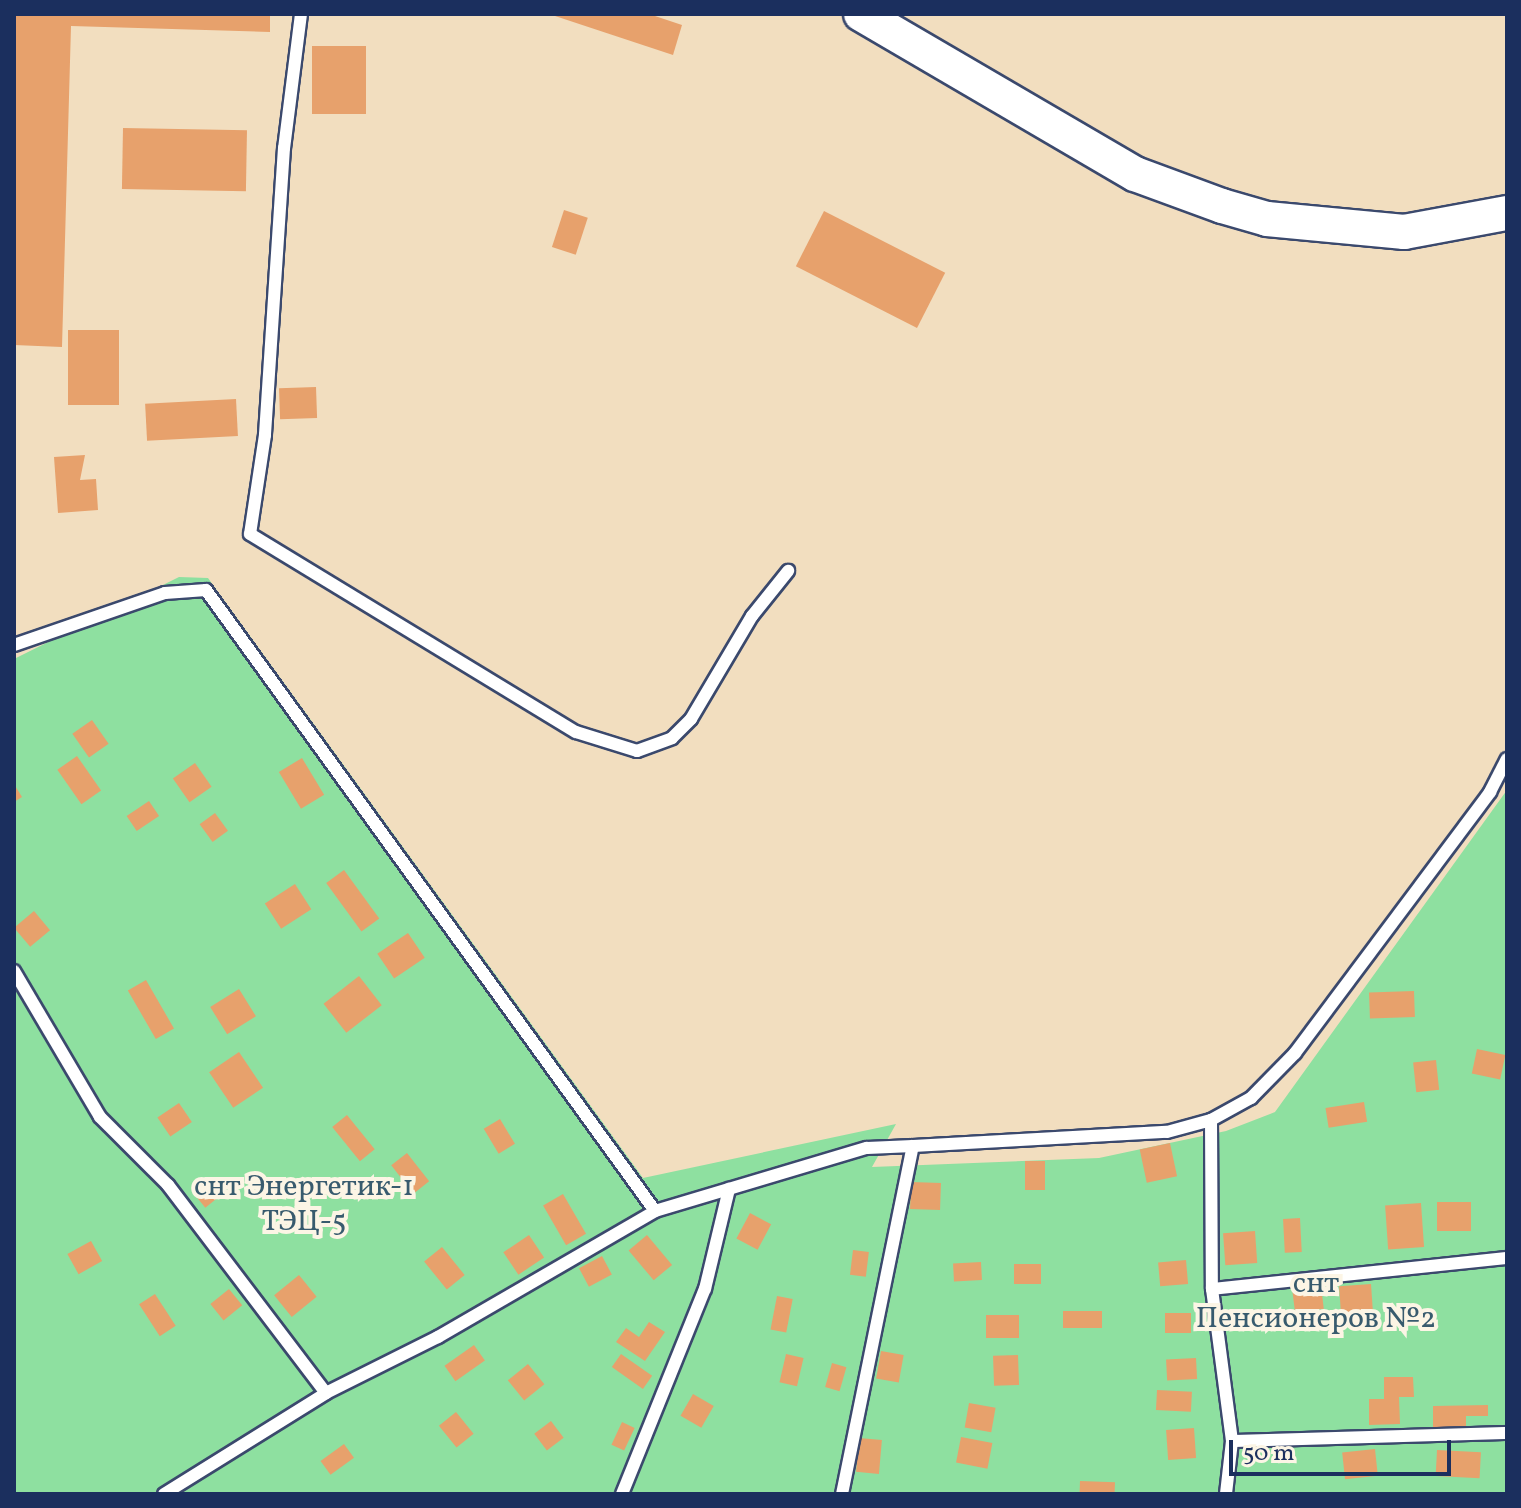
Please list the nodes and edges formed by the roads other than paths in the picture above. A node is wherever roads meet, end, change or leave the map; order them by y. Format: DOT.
graph roads {
  1 [pos="301,14"];
  2 [pos="861,14"];
  3 [pos="1507,213"];
  4 [pos="788,571"];
  5 [pos="14,645"];
  6 [pos="1507,759"];
  7 [pos="14,971"];
  8 [pos="1211,1120"];
  9 [pos="913,1146"];
  10 [pos="729,1189"];
  11 [pos="655,1211"];
  12 [pos="1507,1258"];
  13 [pos="1212,1289"];
  14 [pos="326,1393"];
  15 [pos="1507,1433"];
  16 [pos="1232,1441"];
  17 [pos="164,1494"];
  18 [pos="622,1494"];
  19 [pos="842,1494"];
  20 [pos="1226,1494"];
  1 -- 4 [label="lane"];
  2 -- 3 [label="main road"];
  5 -- 11 [label="lane"];
  6 -- 8 [label="lane"];
  7 -- 14 [label="lane"];
  8 -- 9 [label="lane"];
  8 -- 13 [label="lane"];
  9 -- 10 [label="lane"];
  9 -- 19 [label="lane"];
  10 -- 11 [label="lane"];
  10 -- 18 [label="lane"];
  11 -- 14 [label="lane"];
  12 -- 13 [label="lane"];
  13 -- 16 [label="lane"];
  14 -- 17 [label="lane"];
  15 -- 16 [label="lane"];
  16 -- 20 [label="lane"];
}
